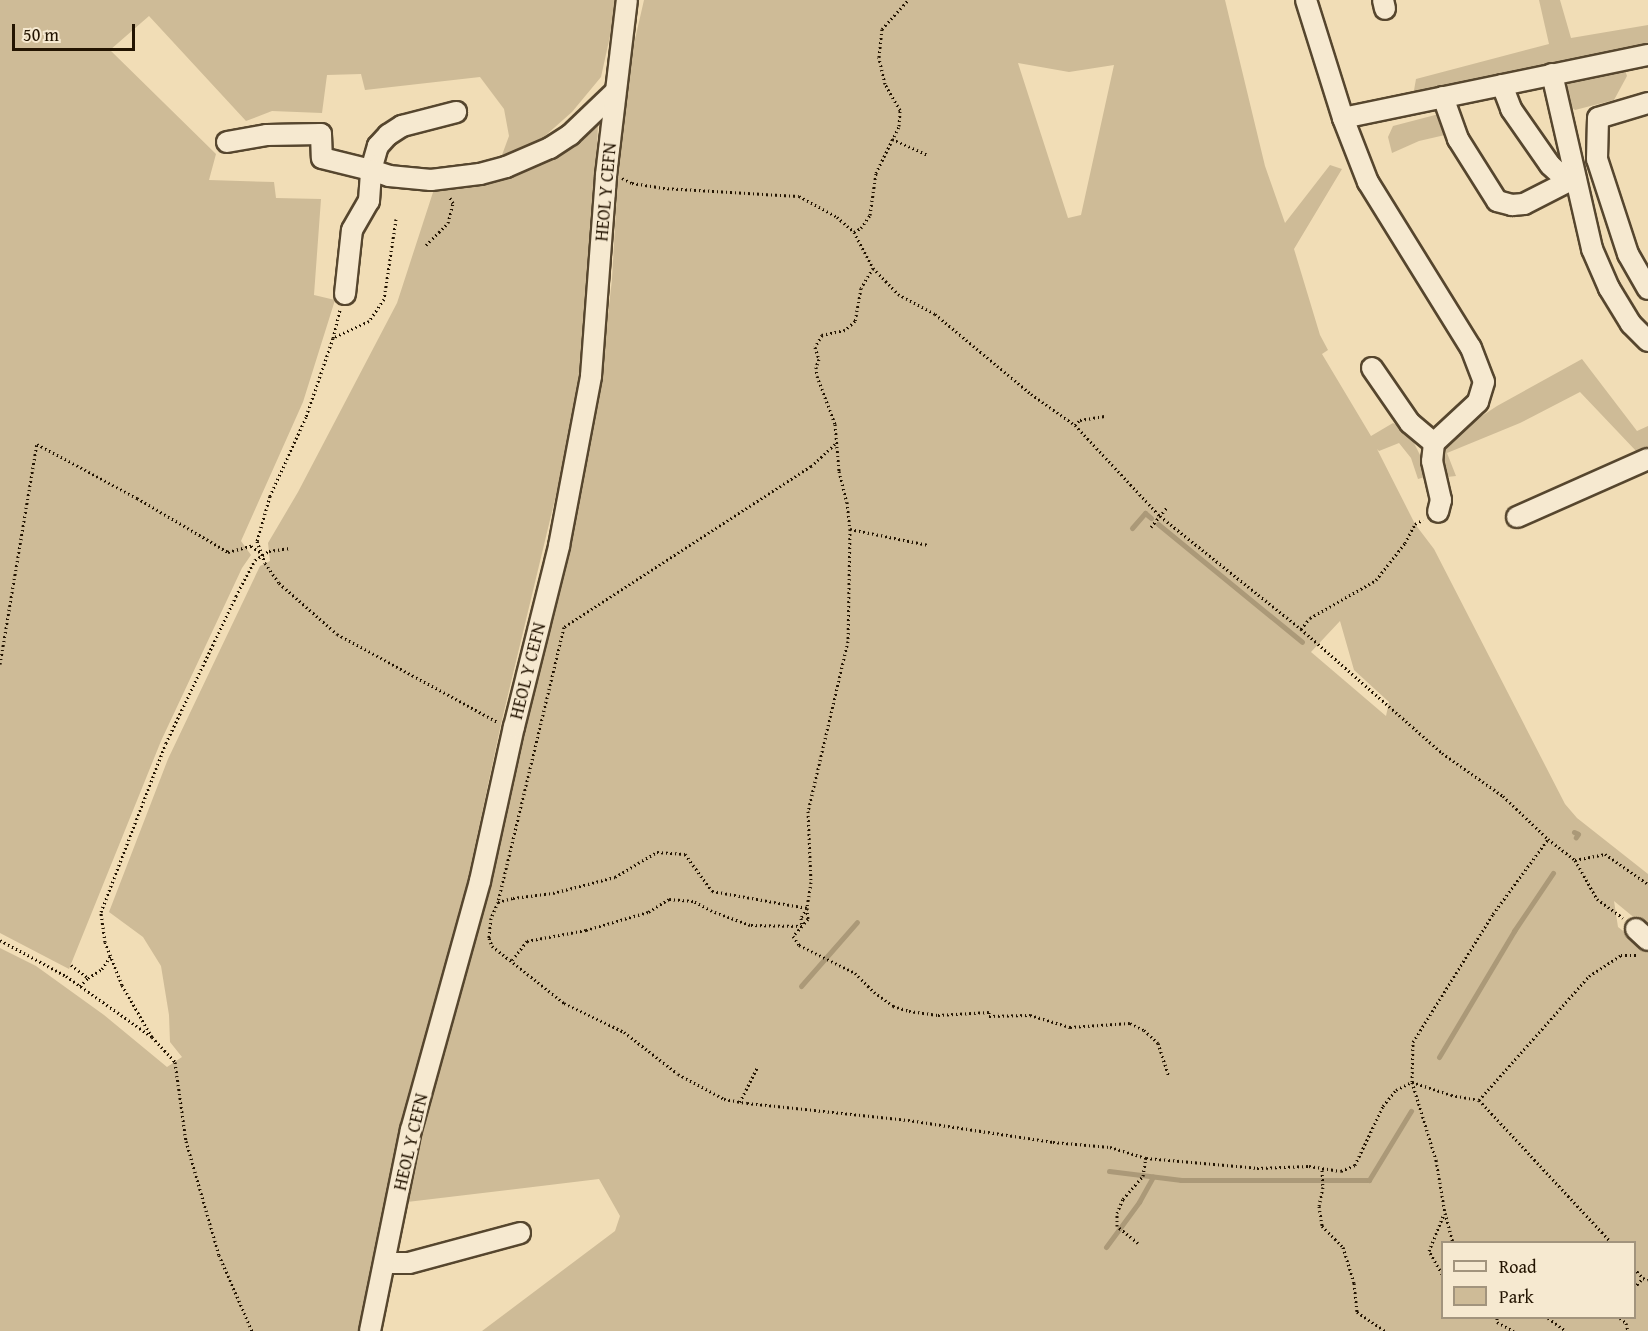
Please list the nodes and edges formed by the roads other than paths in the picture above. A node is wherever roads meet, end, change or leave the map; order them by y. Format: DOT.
graph roads {
  1 [pos="627,0"];
  2 [pos="1306,0"];
  3 [pos="1648,55"];
  4 [pos="1552,74"];
  5 [pos="1502,86"];
  6 [pos="615,92"];
  7 [pos="1443,97"];
  8 [pos="1648,103"];
  9 [pos="456,112"];
  10 [pos="1343,118"];
  11 [pos="1598,118"];
  12 [pos="1565,126"];
  13 [pos="227,142"];
  14 [pos="370,170"];
  15 [pos="1575,178"];
  16 [pos="1648,290"];
  17 [pos="345,294"];
  18 [pos="1648,341"];
  19 [pos="1372,368"];
  20 [pos="1434,443"];
  21 [pos="1648,459"];
  22 [pos="1438,512"];
  23 [pos="1517,517"];
  24 [pos="520,1233"];
  25 [pos="385,1263"];
  26 [pos="370,1331"];
  1 -- 6 [label="street, HEOL Y CEFN"];
  2 -- 10 [label="street"];
  3 -- 4 [label="street"];
  4 -- 5 [label="street"];
  4 -- 12 [label="street"];
  5 -- 7 [label="street"];
  5 -- 15 [label="street"];
  6 -- 14 [label="street"];
  6 -- 25 [label="street, HEOL Y CEFN"];
  7 -- 10 [label="street"];
  7 -- 15 [label="street"];
  8 -- 11 [label="street"];
  9 -- 14 [label="street"];
  10 -- 20 [label="street"];
  11 -- 12 [label="street"];
  11 -- 16 [label="street"];
  12 -- 15 [label="street"];
  13 -- 14 [label="street"];
  14 -- 17 [label="street"];
  15 -- 18 [label="street"];
  19 -- 20 [label="street"];
  20 -- 22 [label="street"];
  21 -- 23 [label="street"];
  24 -- 25 [label="street"];
  25 -- 26 [label="street, HEOL Y CEFN"];
}
